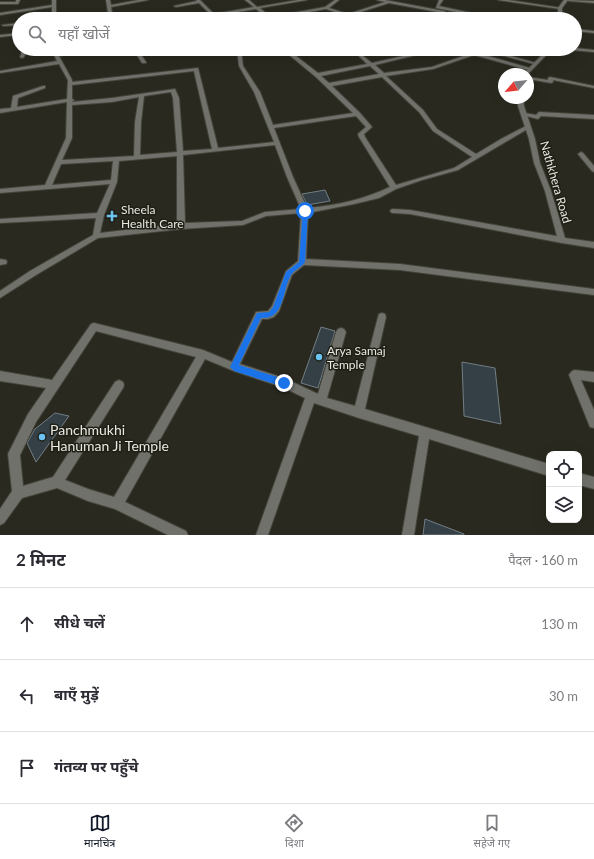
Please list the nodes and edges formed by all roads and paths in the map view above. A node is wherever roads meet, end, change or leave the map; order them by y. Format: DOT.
graph roads {
  1 [pos="20,0"];
  2 [pos="54,0"];
  3 [pos="108,0"];
  4 [pos="146,0"];
  5 [pos="247,0"];
  6 [pos="305,0"];
  7 [pos="337,0"];
  8 [pos="379,0"];
  9 [pos="441,0"];
  10 [pos="500,0"];
  11 [pos="566,0"];
  12 [pos="569,0"];
  13 [pos="199,1"];
  14 [pos="390,1"];
  15 [pos="594,2"];
  16 [pos="0,3"];
  17 [pos="54,6"];
  18 [pos="109,6"];
  19 [pos="176,6"];
  20 [pos="257,8"];
  21 [pos="326,8"];
  22 [pos="560,8"];
  23 [pos="12,12"];
  24 [pos="14,12"];
  25 [pos="54,12"];
  26 [pos="110,12"];
  27 [pos="210,12"];
  28 [pos="232,12"];
  29 [pos="262,12"];
  30 [pos="303,12"];
  31 [pos="337,12"];
  32 [pos="359,12"];
  33 [pos="444,12"];
  34 [pos="464,12"];
  35 [pos="560,12"];
  36 [pos="0,14"];
  37 [pos="12,24"];
  38 [pos="4,25"];
  39 [pos="582,31"];
  40 [pos="594,32"];
  41 [pos="12,35"];
  42 [pos="0,36"];
  43 [pos="582,50"];
  44 [pos="594,51"];
  45 [pos="58,56"];
  46 [pos="140,56"];
  47 [pos="240,56"];
  48 [pos="294,56"];
  49 [pos="360,56"];
  50 [pos="413,56"];
  51 [pos="466,56"];
  52 [pos="479,56"];
  53 [pos="507,56"];
  54 [pos="543,56"];
  55 [pos="60,62"];
  56 [pos="144,62"];
  57 [pos="534,63"];
  58 [pos="371,64"];
  59 [pos="524,68"];
  60 [pos="529,68"];
  61 [pos="0,72"];
  62 [pos="318,75"];
  63 [pos="383,75"];
  64 [pos="534,79"];
  65 [pos="70,84"];
  66 [pos="329,85"];
  67 [pos="43,87"];
  68 [pos="594,87"];
  69 [pos="142,95"];
  70 [pos="71,102"];
  71 [pos="521,104"];
  72 [pos="14,109"];
  73 [pos="0,112"];
  74 [pos="358,114"];
  75 [pos="525,115"];
  76 [pos="594,117"];
  77 [pos="271,127"];
  78 [pos="528,127"];
  79 [pos="277,143"];
  80 [pos="215,150"];
  81 [pos="180,154"];
  82 [pos="581,154"];
  83 [pos="476,157"];
  84 [pos="137,158"];
  85 [pos="116,159"];
  86 [pos="58,162"];
  87 [pos="594,170"];
  88 [pos="114,182"];
  89 [pos="47,188"];
  90 [pos="394,188"];
  91 [pos="0,191"];
  92 [pos="305,211"];
  93 [pos="394,211"];
  94 [pos="100,215"];
  95 [pos="0,221"];
  96 [pos="181,226"];
  97 [pos="96,236"];
  98 [pos="562,240"];
  99 [pos="594,245"];
  100 [pos="302,262"];
  101 [pos="594,292"];
  102 [pos="0,295"];
  103 [pos="382,317"];
  104 [pos="341,332"];
  105 [pos="203,354"];
  106 [pos="234,367"];
  107 [pos="0,376"];
  108 [pos="594,377"];
  109 [pos="56,385"];
  110 [pos="120,386"];
  111 [pos="311,396"];
  112 [pos="322,401"];
  113 [pos="358,413"];
  114 [pos="594,423"];
  115 [pos="425,433"];
  116 [pos="546,469"];
  117 [pos="582,480"];
  118 [pos="57,482"];
  119 [pos="594,483"];
  120 [pos="18,493"];
  121 [pos="117,504"];
  122 [pos="0,519"];
  123 [pos="182,535"];
  124 [pos="262,535"];
  125 [pos="408,535"];
  1 -- 16 [label="street"];
  2 -- 17 [label="street"];
  3 -- 18 [label="street"];
  4 -- 18 [label="street"];
  5 -- 20 [label="street"];
  6 -- 20 [label="street"];
  7 -- 21 [label="street"];
  8 -- 14 [label="street"];
  9 -- 34 [label="street"];
  10 -- 22 [label="street"];
  11 -- 22 [label="street"];
  12 -- 15 [label="street"];
  13 -- 19 [label="street"];
  13 -- 27 [label="street"];
  14 -- 32 [label="street"];
  14 -- 33 [label="street"];
  17 -- 24 [label="street"];
  17 -- 25 [label="street"];
  18 -- 26 [label="street"];
  20 -- 28 [label="street"];
  20 -- 29 [label="street"];
  21 -- 30 [label="street"];
  21 -- 31 [label="street"];
  22 -- 35 [label="street"];
  23 -- 36 [label="street"];
  37 -- 38 [label="street"];
  39 -- 40 [label="street"];
  41 -- 42 [label="street"];
  43 -- 44 [label="street"];
  45 -- 55 [label="street"];
  46 -- 56 [label="street"];
  47 -- 77 [label="street"];
  48 -- 62 [label="street"];
  49 -- 58 [label="street"];
  50 -- 58 [label="street"];
  51 -- 63 [label="street"];
  52 -- 59 [label="street"];
  53 -- 57 [label="street"];
  54 -- 57 [label="street"];
  55 -- 61 [label="street"];
  55 -- 65 [label="street"];
  57 -- 60 [label="street"];
  58 -- 62 [label="street"];
  58 -- 63 [label="street"];
  62 -- 66 [label="street"];
  63 -- 66 [label="street"];
  63 -- 83 [label="street"];
  64 -- 68 [label="street"];
  65 -- 70 [label="street"];
  65 -- 80 [label="street"];
  66 -- 74 [label="street"];
  67 -- 72 [label="street"];
  69 -- 70 [label="street"];
  69 -- 81 [label="street"];
  69 -- 84 [label="street"];
  70 -- 72 [label="street"];
  70 -- 86 [label="street"];
  71 -- 75 [label="street, Nathkhera Road"];
  72 -- 73 [label="street"];
  74 -- 77 [label="street"];
  74 -- 90 [label="street"];
  75 -- 76 [label="street"];
  75 -- 78 [label="street, Nathkhera Road"];
  77 -- 79 [label="street"];
  78 -- 83 [label="street"];
  78 -- 98 [label="street, Nathkhera Road"];
  79 -- 80 [label="street"];
  79 -- 92 [label="street"];
  80 -- 81 [label="street"];
  81 -- 84 [label="street"];
  81 -- 96 [label="street"];
  82 -- 87 [label="street"];
  83 -- 90 [label="street"];
  84 -- 85 [label="street"];
  85 -- 86 [label="street"];
  85 -- 88 [label="street"];
  86 -- 89 [label="street"];
  88 -- 89 [label="street"];
  88 -- 94 [label="street"];
  89 -- 91 [label="street"];
  90 -- 92 [label="street"];
  92 -- 96 [label="street"];
  92 -- 100 [label="street"];
  93 -- 98 [label="street"];
  94 -- 95 [label="street"];
  94 -- 97 [label="street"];
  96 -- 97 [label="street"];
  97 -- 102 [label="street"];
  98 -- 99 [label="street, Nathkhera Road"];
  100 -- 101 [label="street"];
  100 -- 106 [label="street"];
  103 -- 113 [label="street"];
  104 -- 112 [label="street"];
  105 -- 106 [label="street"];
  105 -- 109 [label="street"];
  105 -- 121 [label="street"];
  106 -- 111 [label="street"];
  107 -- 109 [label="street"];
  108 -- 114 [label="street"];
  109 -- 120 [label="street"];
  110 -- 118 [label="street"];
  111 -- 112 [label="street"];
  111 -- 124 [label="street"];
  112 -- 113 [label="street"];
  113 -- 115 [label="street"];
  115 -- 116 [label="street"];
  115 -- 125 [label="street"];
  117 -- 119 [label="street"];
  118 -- 120 [label="street"];
  118 -- 121 [label="street"];
  120 -- 122 [label="street"];
  121 -- 123 [label="street"];
}
